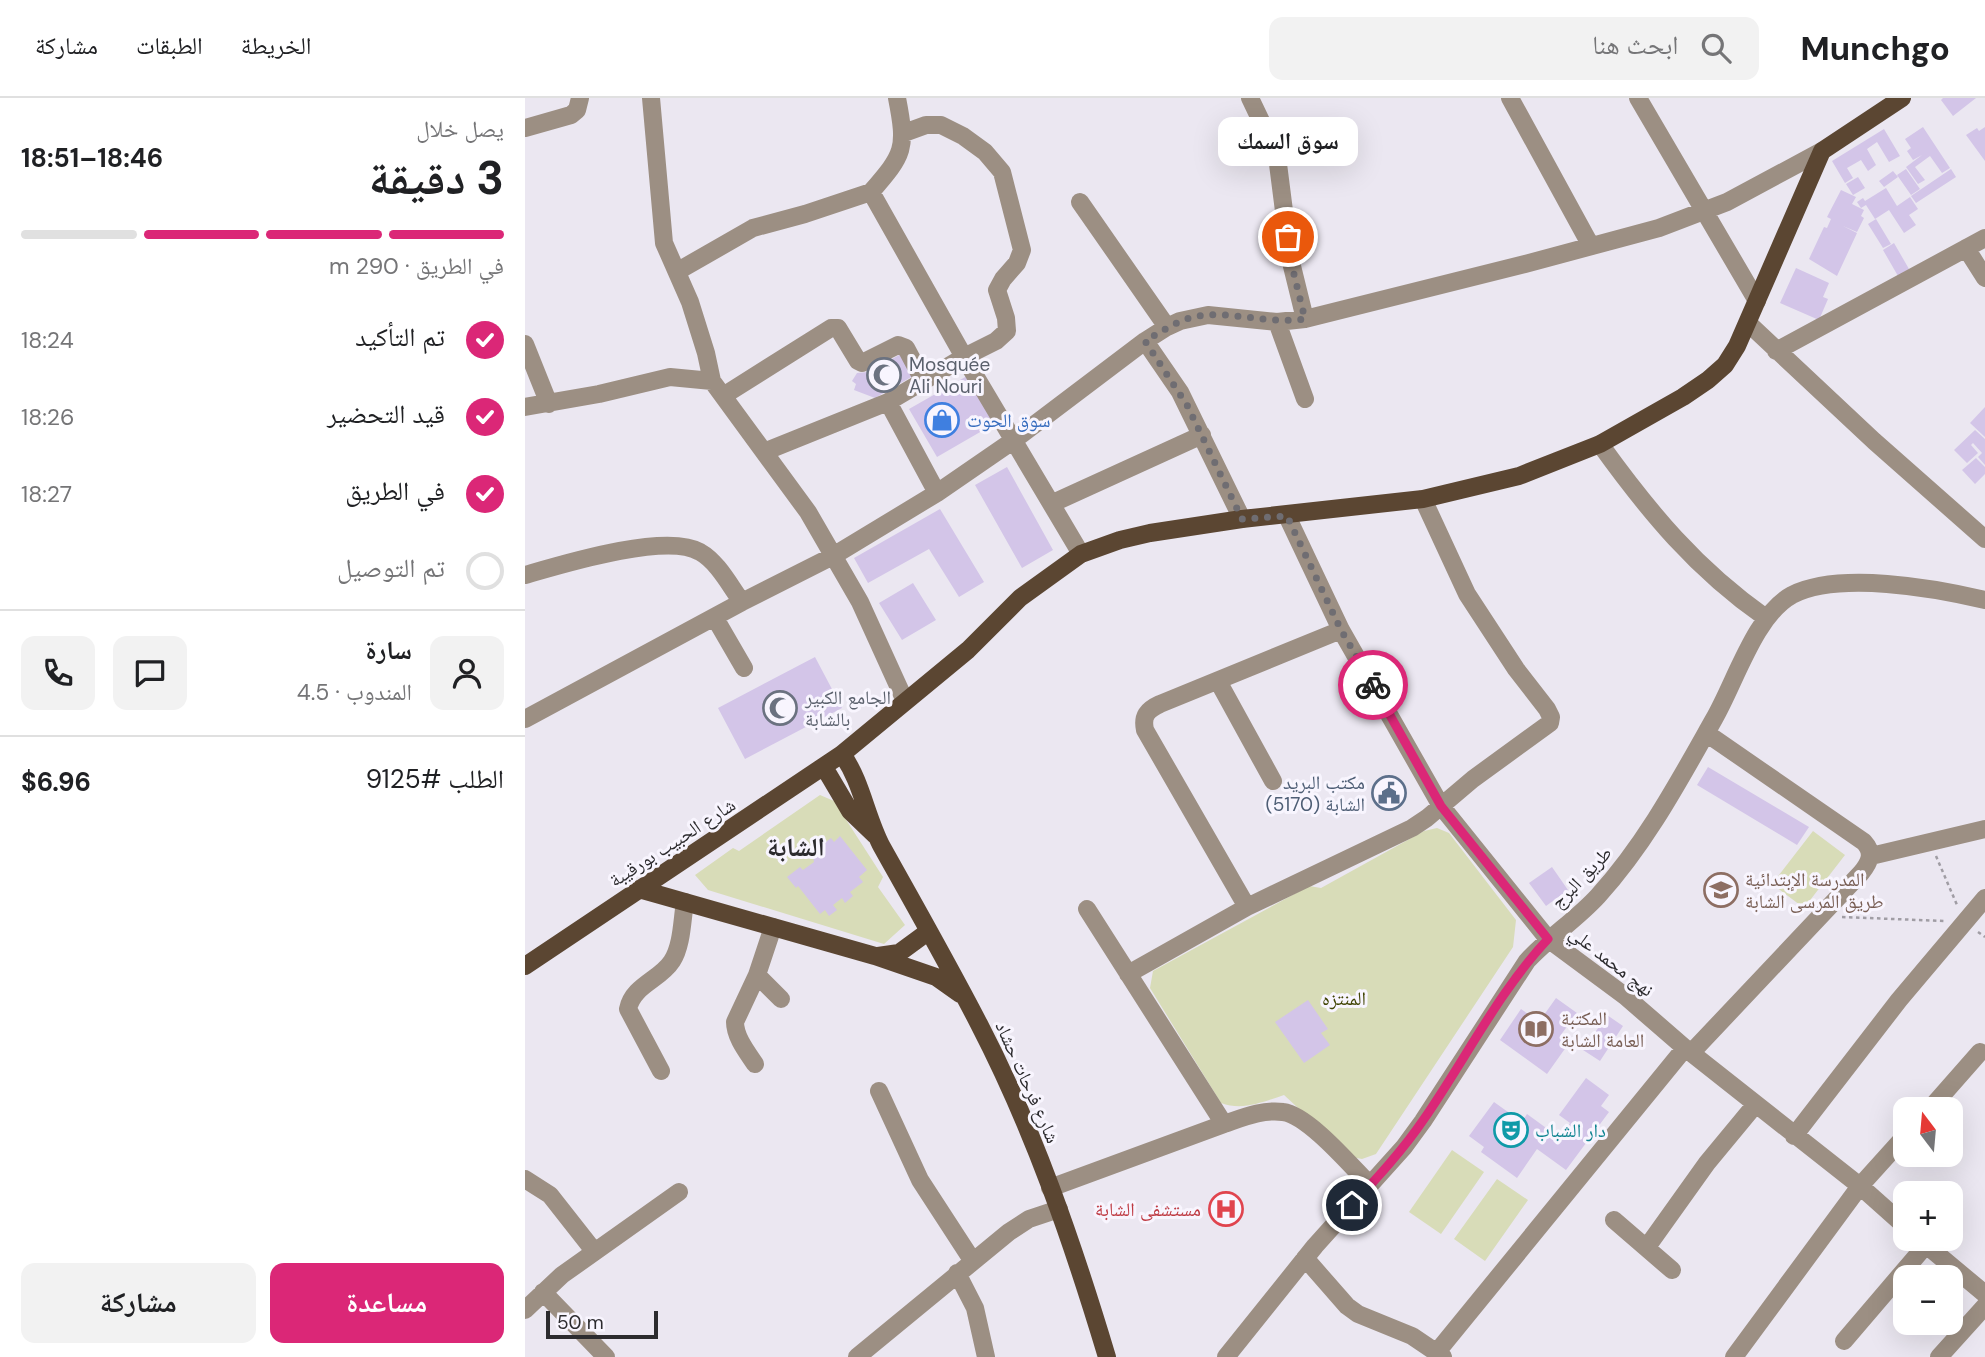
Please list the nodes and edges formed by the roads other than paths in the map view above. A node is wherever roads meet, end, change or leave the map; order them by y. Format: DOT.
graph roads {
  1 [pos="580,98"];
  2 [pos="651,98"];
  3 [pos="897,98"];
  4 [pos="1249,98"];
  5 [pos="1510,98"];
  6 [pos="1638,98"];
  7 [pos="1902,98"];
  8 [pos="525,128"];
  9 [pos="904,133"];
  10 [pos="1822,151"];
  11 [pos="871,192"];
  12 [pos="1080,202"];
  13 [pos="1705,212"];
  14 [pos="1985,238"];
  15 [pos="1591,246"];
  16 [pos="1966,248"];
  17 [pos="678,271"];
  18 [pos="1985,278"];
  19 [pos="1757,302"];
  20 [pos="1305,319"];
  21 [pos="1277,322"];
  22 [pos="1748,323"];
  23 [pos="1167,327"];
  24 [pos="1145,341"];
  25 [pos="525,344"];
  26 [pos="1776,351"];
  27 [pos="964,357"];
  28 [pos="923,380"];
  29 [pos="712,381"];
  30 [pos="723,396"];
  31 [pos="1305,399"];
  32 [pos="888,402"];
  33 [pos="549,404"];
  34 [pos="525,407"];
  35 [pos="1202,435"];
  36 [pos="1014,440"];
  37 [pos="1600,444"];
  38 [pos="764,452"];
  39 [pos="937,493"];
  40 [pos="1423,499"];
  41 [pos="1053,503"];
  42 [pos="1287,516"];
  43 [pos="1242,519"];
  44 [pos="1985,539"];
  45 [pos="1081,554"];
  46 [pos="833,556"];
  47 [pos="525,575"];
  48 [pos="1985,600"];
  49 [pos="742,602"];
  50 [pos="715,618"];
  51 [pos="1766,618"];
  52 [pos="1341,630"];
  53 [pos="744,668"];
  54 [pos="1218,681"];
  55 [pos="905,701"];
  56 [pos="525,719"];
  57 [pos="1706,733"];
  58 [pos="842,754"];
  59 [pos="824,767"];
  60 [pos="1272,780"];
  61 [pos="1441,806"];
  62 [pos="1985,829"];
  63 [pos="877,838"];
  64 [pos="1871,856"];
  65 [pos="674,865"];
  66 [pos="639,889"];
  67 [pos="1985,898"];
  68 [pos="683,901"];
  69 [pos="1247,907"];
  70 [pos="1087,909"];
  71 [pos="773,927"];
  72 [pos="929,931"];
  73 [pos="1548,939"];
  74 [pos="875,956"];
  75 [pos="525,966"];
  76 [pos="1128,974"];
  77 [pos="757,975"];
  78 [pos="963,996"];
  79 [pos="781,999"];
  80 [pos="1688,1051"];
  81 [pos="1980,1052"];
  82 [pos="755,1064"];
  83 [pos="660,1071"];
  84 [pos="879,1091"];
  85 [pos="1940,1097"];
  86 [pos="1755,1105"];
  87 [pos="1224,1124"];
  88 [pos="1794,1136"];
  89 [pos="1893,1149"];
  90 [pos="525,1179"];
  91 [pos="1370,1185"];
  92 [pos="1860,1186"];
  93 [pos="1050,1188"];
  94 [pos="679,1192"];
  95 [pos="1059,1209"];
  96 [pos="1893,1215"];
  97 [pos="1614,1220"];
  98 [pos="1647,1247"];
  99 [pos="594,1251"];
  100 [pos="1916,1251"];
  101 [pos="1935,1251"];
  102 [pos="1305,1258"];
  103 [pos="972,1261"];
  104 [pos="1672,1270"];
  105 [pos="957,1273"];
  106 [pos="1981,1284"];
  107 [pos="543,1292"];
  108 [pos="1985,1306"];
  109 [pos="525,1310"];
  110 [pos="1844,1341"];
  111 [pos="1440,1354"];
  112 [pos="606,1357"];
  113 [pos="857,1357"];
  114 [pos="986,1357"];
  115 [pos="1107,1357"];
  116 [pos="1226,1357"];
  117 [pos="1734,1357"];
  118 [pos="1939,1357"];
  1 -- 8 [label="street"];
  2 -- 17 [label="street"];
  3 -- 9 [label="street"];
  4 -- 20 [label="street"];
  5 -- 15 [label="street"];
  6 -- 13 [label="street"];
  7 -- 10 [label="main road"];
  9 -- 11 [label="street"];
  9 -- 27 [label="street"];
  10 -- 13 [label="street"];
  10 -- 19 [label="main road, شارع الحبيب بورقيبة"];
  11 -- 17 [label="street"];
  11 -- 27 [label="street"];
  12 -- 23 [label="street"];
  13 -- 15 [label="street"];
  13 -- 19 [label="street"];
  14 -- 16 [label="street"];
  15 -- 20 [label="street"];
  16 -- 18 [label="street"];
  16 -- 26 [label="street"];
  17 -- 29 [label="street"];
  19 -- 22 [label="main road, شارع الحبيب بورقيبة"];
  20 -- 21 [label="street"];
  21 -- 23 [label="street"];
  21 -- 31 [label="street"];
  22 -- 26 [label="street"];
  22 -- 37 [label="main road, شارع الحبيب بورقيبة"];
  23 -- 24 [label="street"];
  24 -- 35 [label="street"];
  24 -- 36 [label="street"];
  25 -- 33 [label="street"];
  26 -- 44 [label="street"];
  27 -- 28 [label="street"];
  27 -- 36 [label="street"];
  28 -- 30 [label="street"];
  28 -- 32 [label="street"];
  29 -- 30 [label="street"];
  29 -- 33 [label="street"];
  30 -- 38 [label="street"];
  32 -- 38 [label="street"];
  32 -- 39 [label="street"];
  33 -- 34 [label="street"];
  35 -- 41 [label="street"];
  35 -- 43 [label="street"];
  36 -- 39 [label="street"];
  36 -- 41 [label="street"];
  37 -- 40 [label="main road, شارع الحبيب بورقيبة"];
  37 -- 51 [label="street"];
  38 -- 46 [label="street"];
  39 -- 46 [label="street"];
  40 -- 42 [label="main road, شارع الحبيب بورقيبة"];
  40 -- 61 [label="street"];
  41 -- 45 [label="street"];
  42 -- 43 [label="main road, شارع الحبيب بورقيبة"];
  42 -- 52 [label="street, نهج محمد علي"];
  43 -- 45 [label="main road, شارع الحبيب بورقيبة"];
  45 -- 55 [label="main road, شارع الحبيب بورقيبة"];
  46 -- 49 [label="street"];
  46 -- 55 [label="street"];
  47 -- 49 [label="street"];
  48 -- 51 [label="street, طريق البرج"];
  49 -- 50 [label="street"];
  50 -- 53 [label="street"];
  50 -- 56 [label="street"];
  51 -- 57 [label="street, طريق البرج"];
  52 -- 54 [label="street"];
  52 -- 61 [label="street, نهج محمد علي"];
  54 -- 60 [label="street"];
  54 -- 69 [label="street"];
  55 -- 58 [label="main road, شارع الحبيب بورقيبة"];
  57 -- 64 [label="street"];
  57 -- 73 [label="street, طريق البرج"];
  58 -- 59 [label="main road, شارع الحبيب بورقيبة"];
  58 -- 63 [label="main road, شارع فرحات حشاد"];
  59 -- 63 [label="main road, شارع فرحات حشاد"];
  59 -- 65 [label="main road, شارع الحبيب بورقيبة"];
  61 -- 69 [label="street"];
  61 -- 73 [label="street, نهج محمد علي"];
  62 -- 64 [label="street"];
  63 -- 72 [label="main road, شارع فرحات حشاد"];
  64 -- 80 [label="street"];
  65 -- 66 [label="main road, شارع الحبيب بورقيبة"];
  65 -- 68 [label="main road"];
  66 -- 68 [label="main road"];
  66 -- 75 [label="main road, شارع الحبيب بورقيبة"];
  67 -- 88 [label="street"];
  68 -- 71 [label="main road"];
  68 -- 83 [label="street"];
  69 -- 76 [label="street"];
  70 -- 76 [label="street"];
  71 -- 74 [label="main road"];
  71 -- 77 [label="street"];
  72 -- 74 [label="main road"];
  72 -- 78 [label="main road, شارع فرحات حشاد"];
  73 -- 80 [label="street, نهج محمد علي"];
  73 -- 91 [label="street, طريق البرج"];
  74 -- 78 [label="main road"];
  76 -- 87 [label="street"];
  77 -- 79 [label="street"];
  77 -- 82 [label="street"];
  78 -- 93 [label="main road, شارع فرحات حشاد"];
  80 -- 86 [label="street, نهج محمد علي"];
  80 -- 111 [label="street"];
  81 -- 85 [label="street"];
  84 -- 103 [label="street"];
  86 -- 88 [label="street, نهج محمد علي"];
  86 -- 98 [label="street"];
  87 -- 91 [label="street"];
  87 -- 93 [label="street"];
  88 -- 92 [label="street, نهج محمد علي"];
  89 -- 92 [label="street"];
  90 -- 99 [label="street"];
  91 -- 102 [label="street, طريق البرج"];
  92 -- 96 [label="street, نهج محمد علي"];
  92 -- 117 [label="street"];
  93 -- 95 [label="main road, شارع فرحات حشاد"];
  94 -- 99 [label="street"];
  95 -- 103 [label="street"];
  95 -- 115 [label="main road, شارع فرحات حشاد"];
  97 -- 98 [label="street"];
  98 -- 104 [label="street"];
  99 -- 107 [label="street"];
  100 -- 110 [label="street"];
  101 -- 106 [label="street"];
  102 -- 111 [label="street"];
  102 -- 116 [label="street, طريق البرج"];
  103 -- 105 [label="street"];
  105 -- 113 [label="street"];
  105 -- 114 [label="street"];
  107 -- 109 [label="street"];
  107 -- 112 [label="street"];
  108 -- 118 [label="street"];
}
